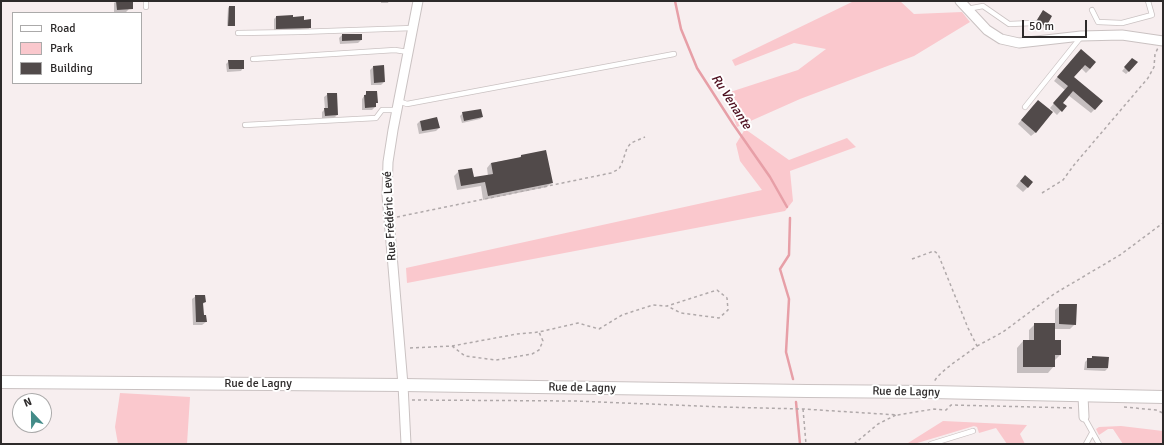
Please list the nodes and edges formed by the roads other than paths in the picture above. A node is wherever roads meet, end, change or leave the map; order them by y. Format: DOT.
graph roads {
  1 [pos="146,1"];
  2 [pos="418,1"];
  3 [pos="960,1"];
  4 [pos="1148,1"];
  5 [pos="146,7"];
  6 [pos="967,9"];
  7 [pos="1092,10"];
  8 [pos="1034,23"];
  9 [pos="1122,23"];
  10 [pos="413,28"];
  11 [pos="238,33"];
  12 [pos="1122,35"];
  13 [pos="1081,36"];
  14 [pos="1161,41"];
  15 [pos="408,52"];
  16 [pos="674,54"];
  17 [pos="253,59"];
  18 [pos="398,106"];
  19 [pos="1025,108"];
  20 [pos="246,125"];
  21 [pos="1,382"];
  22 [pos="403,385"];
  23 [pos="1163,397"];
  24 [pos="1084,407"];
  25 [pos="973,431"];
  26 [pos="1092,433"];
  27 [pos="406,444"];
  28 [pos="932,444"];
  29 [pos="1086,444"];
  30 [pos="1099,444"];
  1 -- 5 [label="lane"];
  2 -- 10 [label="street, Rue Frédéric Levé"];
  3 -- 6 [label="street"];
  4 -- 9 [label="lane"];
  6 -- 8 [label="lane"];
  6 -- 13 [label="street"];
  7 -- 9 [label="lane"];
  9 -- 12 [label="lane"];
  10 -- 11 [label="lane"];
  10 -- 15 [label="street, Rue Frédéric Levé"];
  12 -- 13 [label="street"];
  12 -- 14 [label="street"];
  13 -- 19 [label="lane"];
  15 -- 17 [label="lane"];
  15 -- 18 [label="street, Rue Frédéric Levé"];
  16 -- 18 [label="lane"];
  18 -- 20 [label="lane"];
  18 -- 22 [label="street, Rue Frédéric Levé"];
  21 -- 22 [label="main road, Rue de Lagny"];
  22 -- 24 [label="main road, Rue de Lagny"];
  22 -- 27 [label="street, Rue Frédéric Levé"];
  23 -- 24 [label="main road, Rue de Lagny"];
  24 -- 26 [label="lane"];
  25 -- 28 [label="lane"];
  26 -- 29 [label="lane"];
  26 -- 30 [label="lane"];
}
